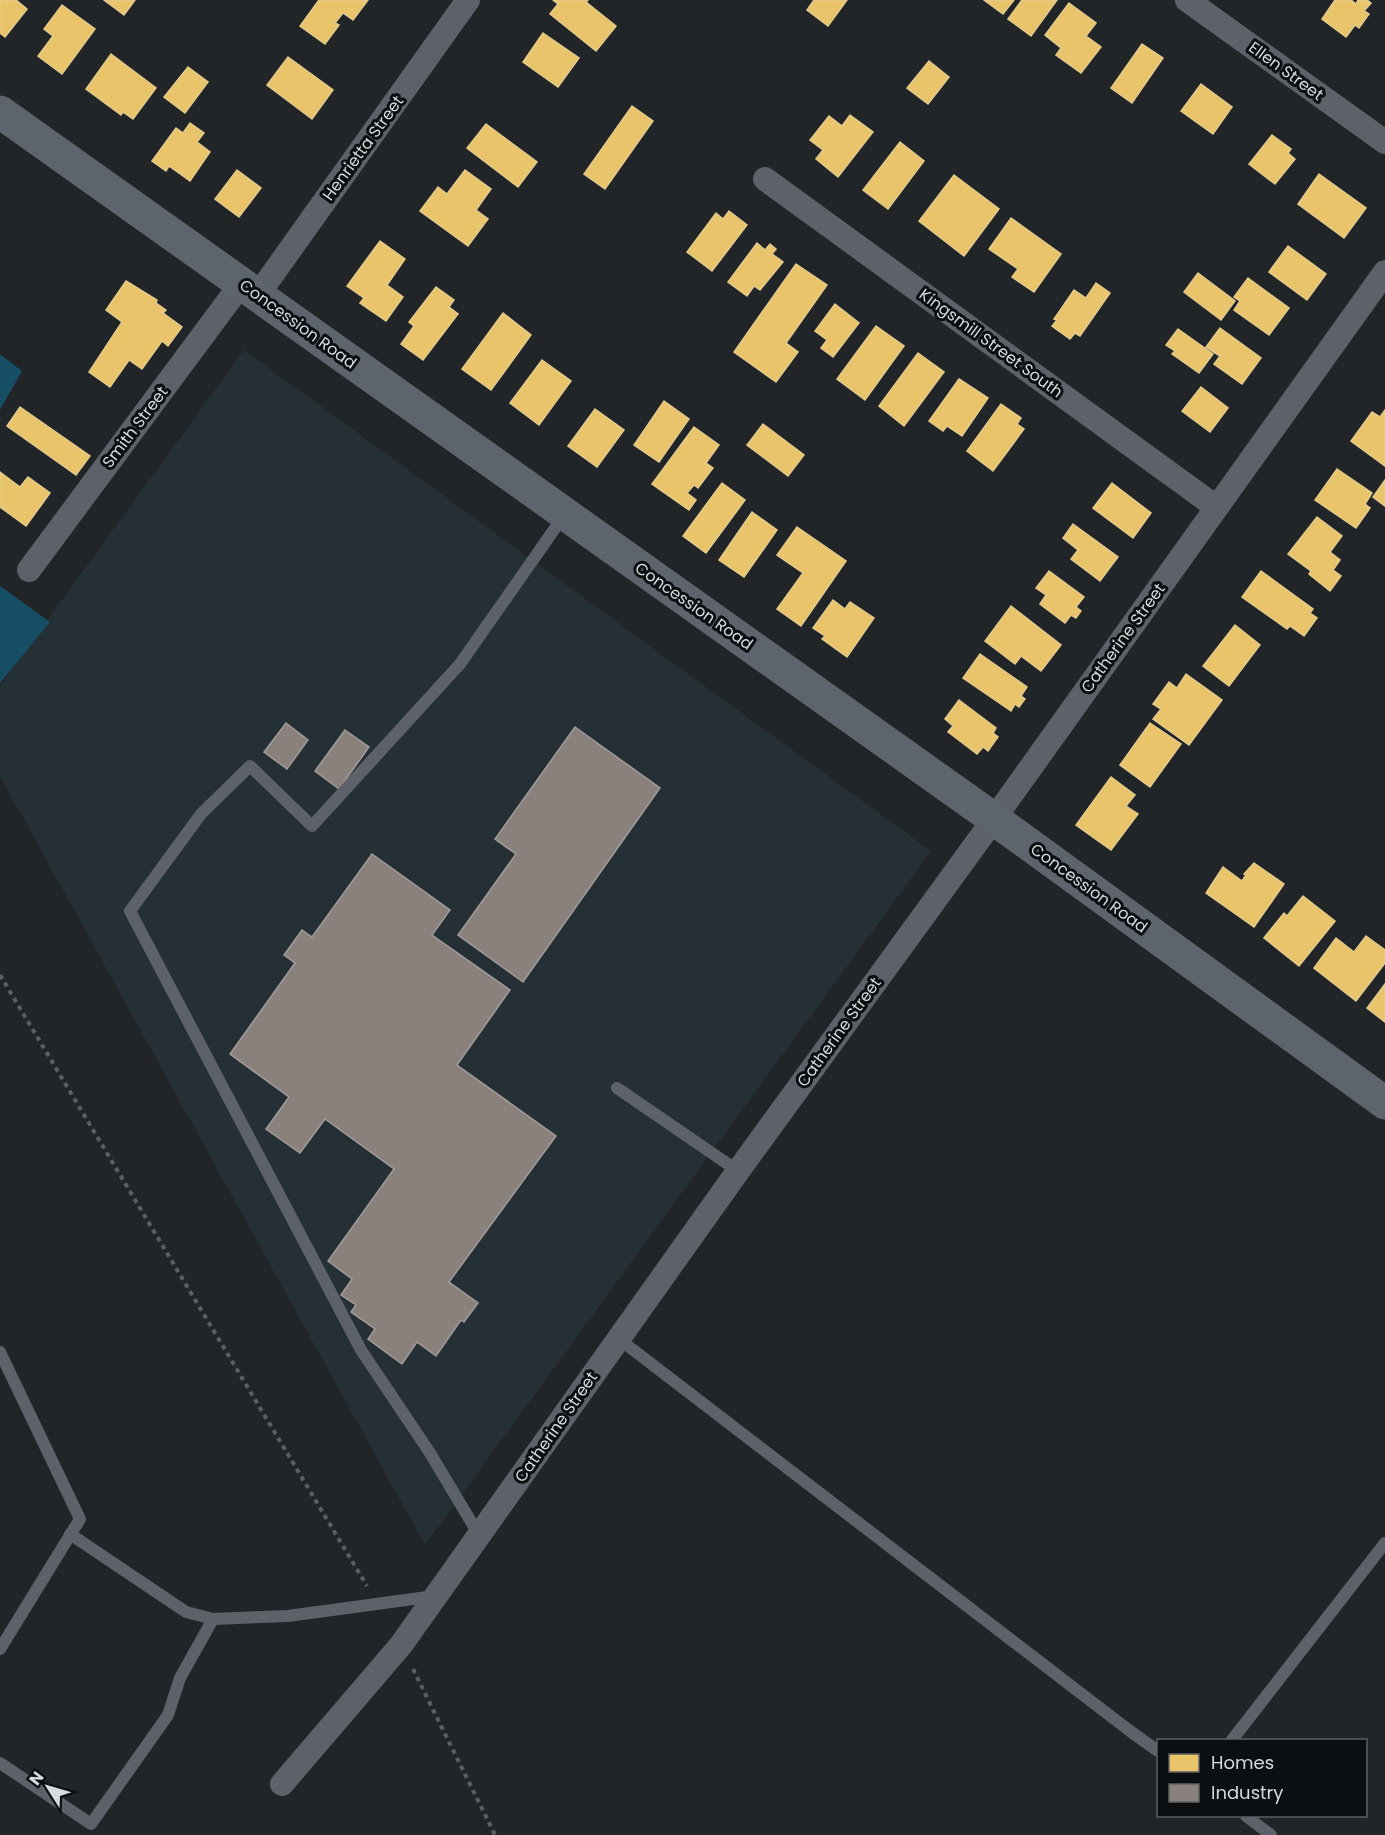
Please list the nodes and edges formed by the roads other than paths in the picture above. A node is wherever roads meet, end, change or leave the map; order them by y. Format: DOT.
graph roads {
  1 [pos="468,0"];
  2 [pos="1187,0"];
  3 [pos="0,112"];
  4 [pos="1385,142"];
  5 [pos="765,179"];
  6 [pos="1385,272"];
  7 [pos="249,290"];
  8 [pos="1216,507"];
  9 [pos="565,514"];
  10 [pos="29,570"];
  11 [pos="994,819"];
  12 [pos="617,1088"];
  13 [pos="1385,1102"];
  14 [pos="738,1171"];
  15 [pos="619,1339"];
  16 [pos="0,1352"];
  17 [pos="70,1534"];
  18 [pos="479,1535"];
  19 [pos="1385,1543"];
  20 [pos="436,1596"];
  21 [pos="213,1619"];
  22 [pos="0,1649"];
  23 [pos="1233,1739"];
  24 [pos="1157,1750"];
  25 [pos="0,1763"];
  26 [pos="282,1784"];
  27 [pos="1248,1817"];
  28 [pos="1271,1835"];
  1 -- 7 [label="street, Henrietta Street"];
  2 -- 4 [label="street, Ellen Street"];
  3 -- 7 [label="street, Concession Road"];
  5 -- 8 [label="street, Kingsmill Street South"];
  6 -- 8 [label="street, Catherine Street"];
  7 -- 9 [label="street, Concession Road"];
  7 -- 10 [label="street, Smith Street"];
  8 -- 11 [label="street, Catherine Street"];
  9 -- 11 [label="street, Concession Road"];
  9 -- 18 [label="lane"];
  11 -- 13 [label="street, Concession Road"];
  11 -- 14 [label="street, Catherine Street"];
  12 -- 14 [label="lane"];
  14 -- 15 [label="street, Catherine Street"];
  15 -- 18 [label="street, Catherine Street"];
  15 -- 24 [label="lane"];
  16 -- 17 [label="lane"];
  17 -- 21 [label="lane"];
  17 -- 22 [label="lane"];
  18 -- 20 [label="street, Catherine Street"];
  19 -- 23 [label="lane"];
  20 -- 21 [label="lane"];
  20 -- 26 [label="street, Catherine Street"];
  21 -- 25 [label="lane"];
  27 -- 28 [label="lane"];
}
